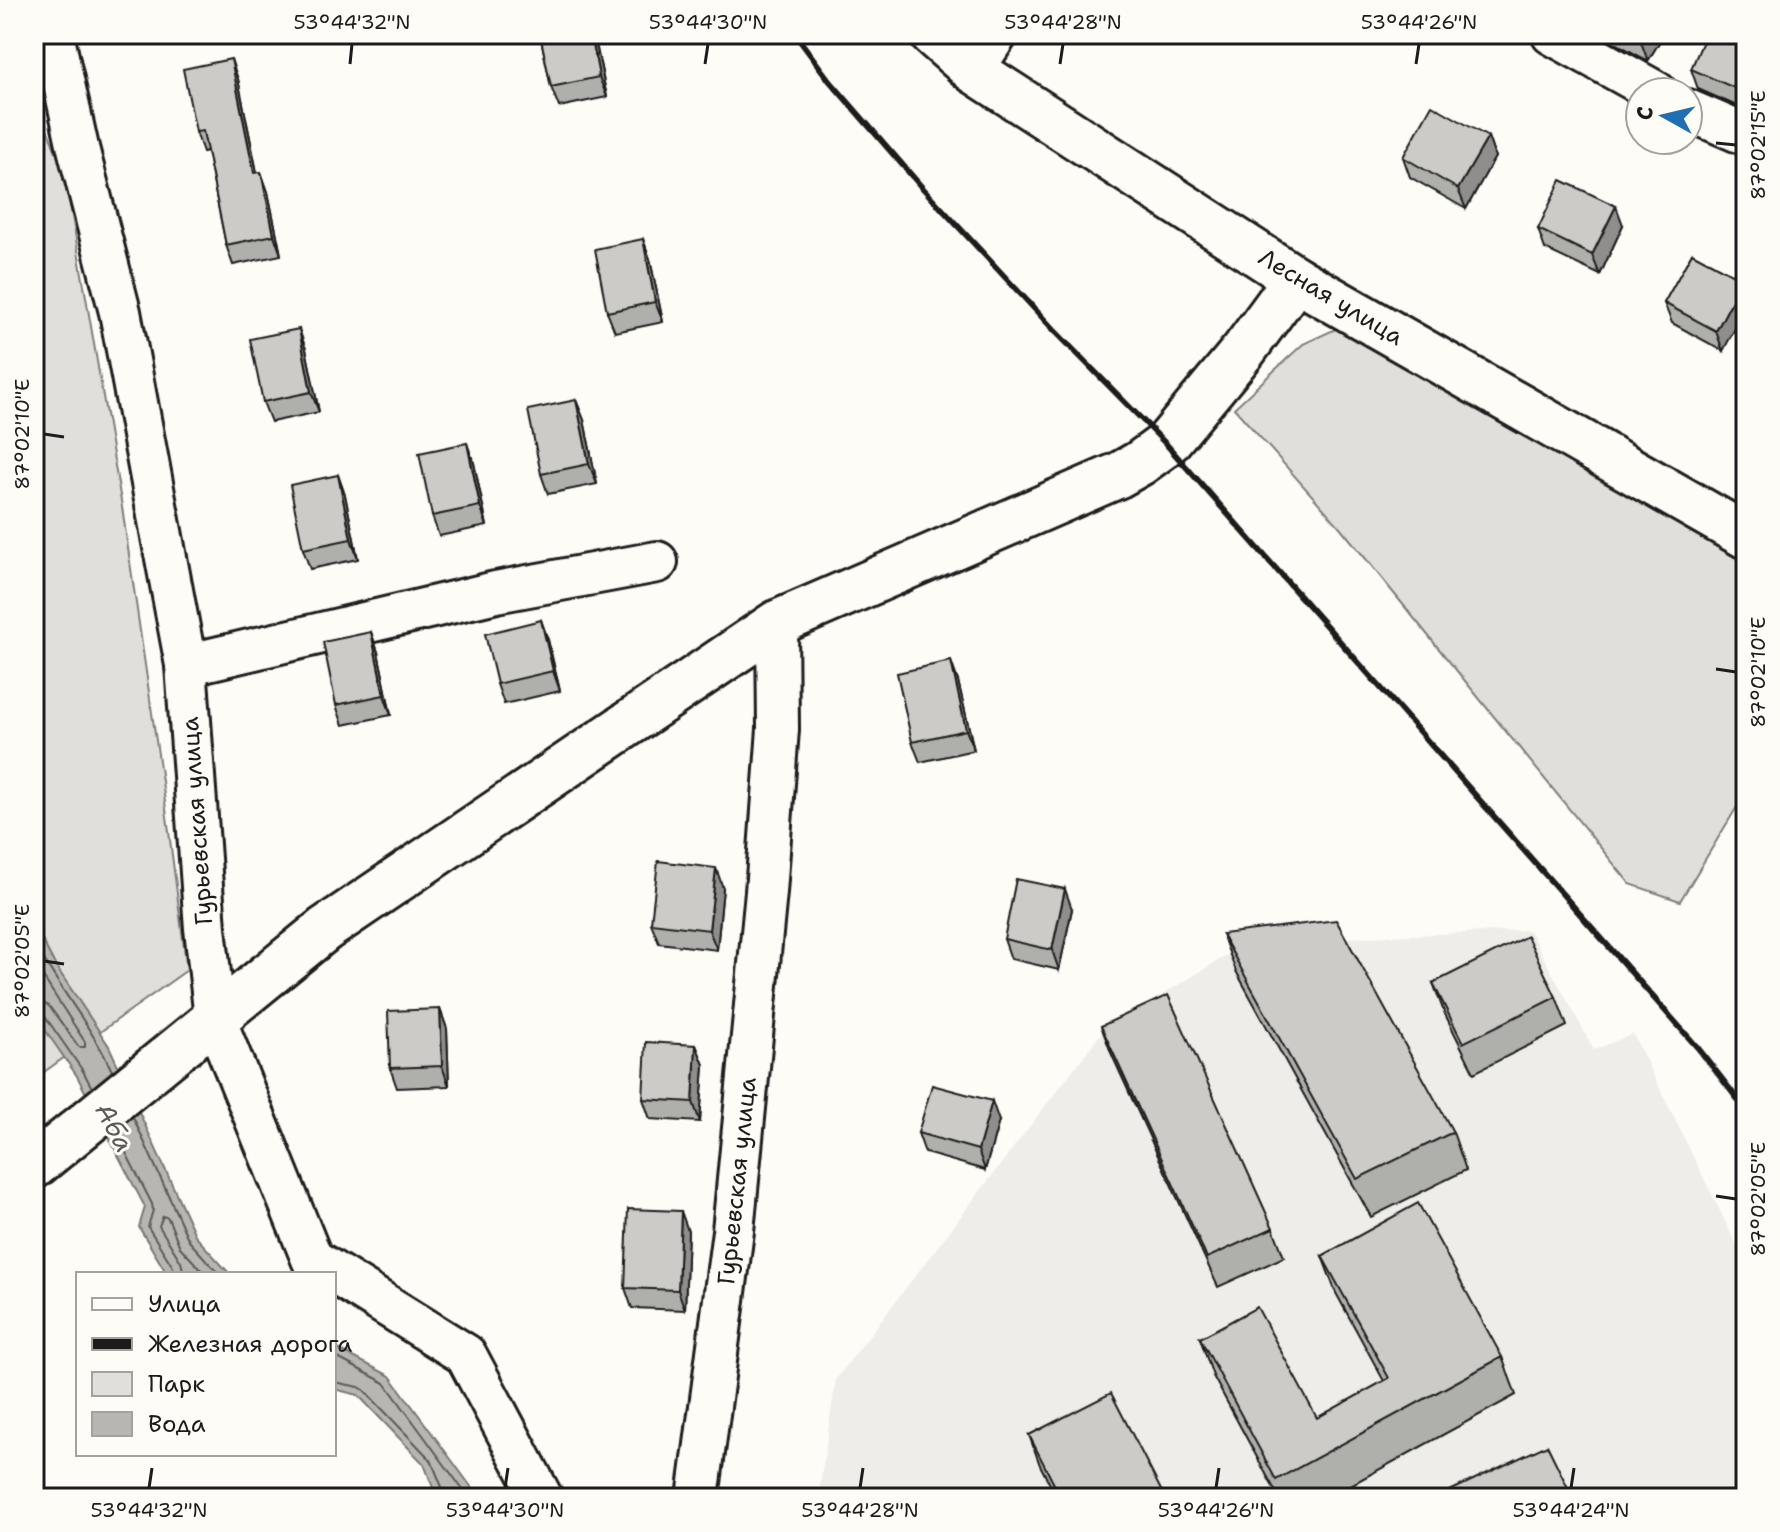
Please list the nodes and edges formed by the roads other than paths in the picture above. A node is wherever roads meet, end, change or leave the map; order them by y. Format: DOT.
graph roads {
  1 [pos="53,34"];
  2 [pos="932,34"];
  3 [pos="997,34"];
  4 [pos="1552,34"];
  5 [pos="973,70"];
  6 [pos="1627,76"];
  7 [pos="1704,117"];
  8 [pos="1746,135"];
  9 [pos="1296,279"];
  10 [pos="1746,536"];
  11 [pos="657,562"];
  12 [pos="777,623"];
  13 [pos="186,665"];
  14 [pos="201,1031"];
  15 [pos="34,1166"];
  16 [pos="333,1272"];
  17 [pos="336,1274"];
  18 [pos="542,1498"];
  19 [pos="698,1498"];
  1 -- 13 [label="street, Гурьевская улица"];
  2 -- 5 [label="main road, Лесная улица"];
  3 -- 5 [label="street"];
  4 -- 6 [label="street"];
  5 -- 9 [label="main road, Лесная улица"];
  7 -- 8 [label="street"];
  9 -- 10 [label="main road, Лесная улица"];
  9 -- 12 [label="main road"];
  11 -- 13 [label="street"];
  12 -- 14 [label="main road"];
  12 -- 19 [label="street, Гурьевская улица"];
  13 -- 14 [label="street, Гурьевская улица"];
  14 -- 15 [label="main road"];
  14 -- 16 [label="street, Гурьевская улица"];
  17 -- 18 [label="street, Гурьевская улица"];
}
